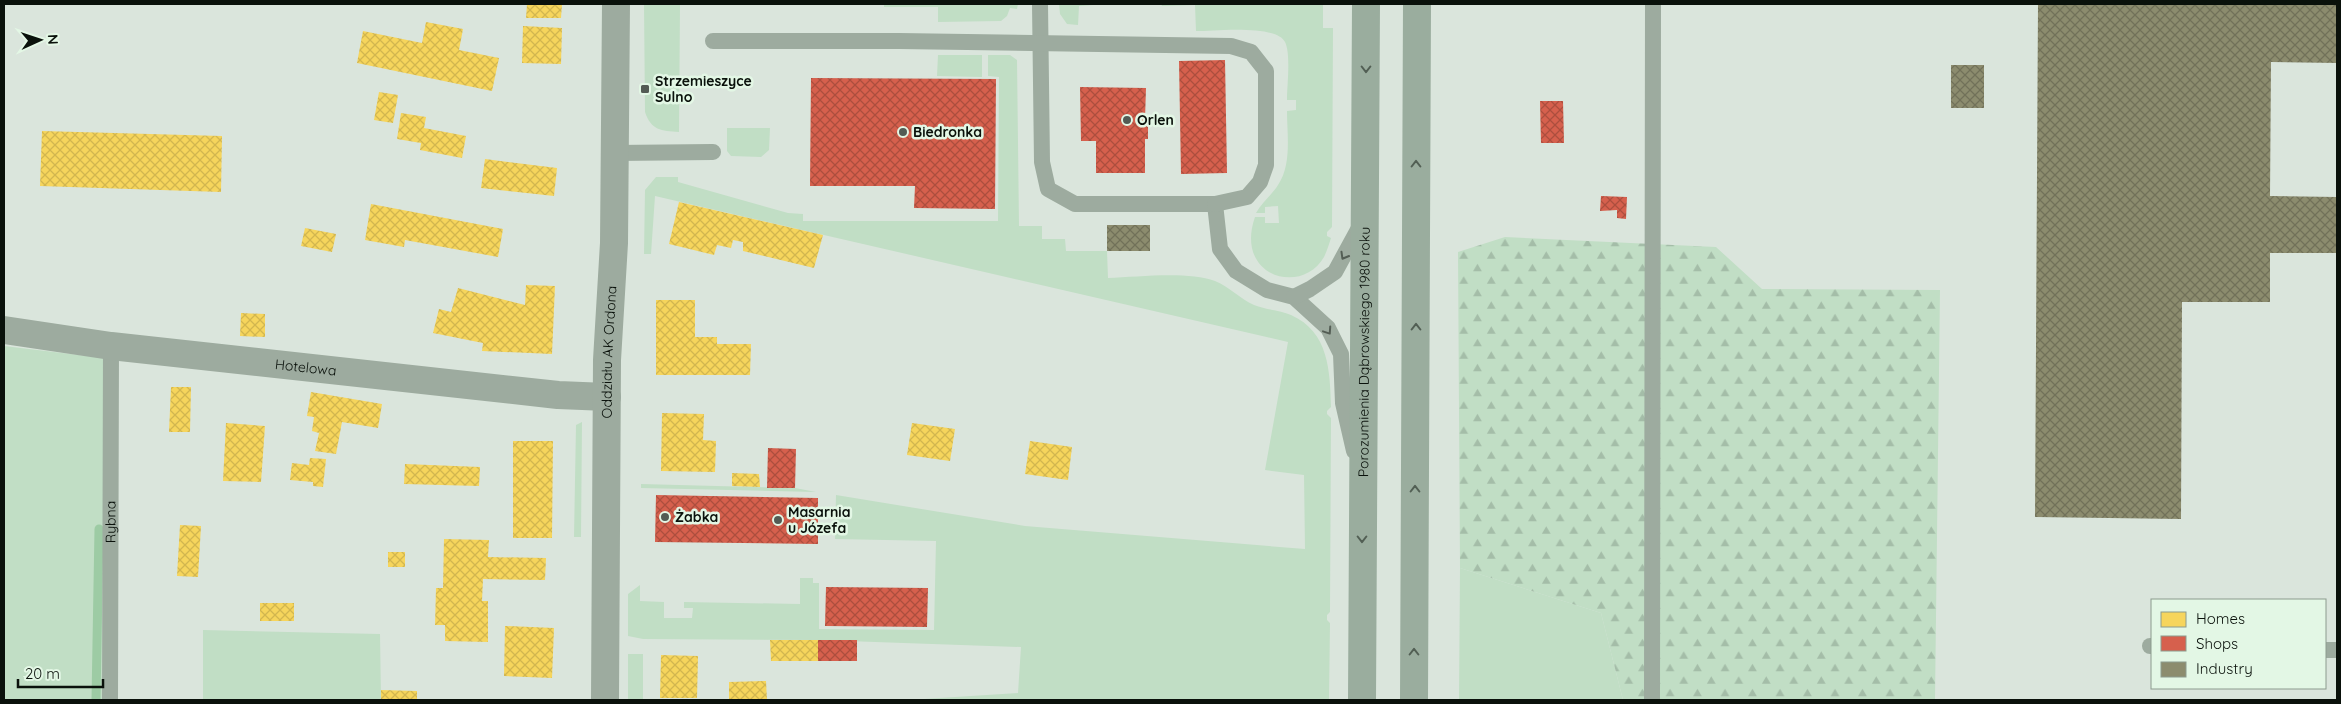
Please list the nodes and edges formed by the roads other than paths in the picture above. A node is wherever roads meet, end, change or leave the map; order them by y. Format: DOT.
graph roads {
  1 [pos="616,4"];
  2 [pos="1040,4"];
  3 [pos="1653,4"];
  4 [pos="1363,9"];
  5 [pos="1420,9"];
  6 [pos="713,41"];
  7 [pos="1040,43"];
  8 [pos="713,152"];
  9 [pos="615,153"];
  10 [pos="1214,204"];
  11 [pos="1366,213"];
  12 [pos="1294,297"];
  13 [pos="4,330"];
  14 [pos="111,346"];
  15 [pos="607,397"];
  16 [pos="1362,490"];
  17 [pos="110,700"];
  18 [pos="605,700"];
  19 [pos="1362,700"];
  20 [pos="1414,700"];
  21 [pos="1652,700"];
  1 -- 9 [label="street, Oddziału AK Ordona"];
  2 -- 7 [label="lane"];
  3 -- 21 [label="lane"];
  4 -- 11 [label="main road, Porozumienia Dąbrowskiego 1980 roku, one-way"];
  20 -- 5 [label="main road, one-way"];
  6 -- 7 [label="lane"];
  7 -- 10 [label="lane"];
  7 -- 10 [label="lane"];
  8 -- 9 [label="lane"];
  9 -- 15 [label="street, Oddziału AK Ordona"];
  10 -- 12 [label="lane"];
  11 -- 12 [label="lane, one-way"];
  11 -- 16 [label="main road, Porozumienia Dąbrowskiego 1980 roku"];
  12 -- 16 [label="lane, one-way"];
  13 -- 14 [label="street, Hotelowa"];
  14 -- 15 [label="street, Hotelowa"];
  14 -- 17 [label="lane, Rybna"];
  15 -- 18 [label="street, Oddziału AK Ordona"];
  16 -- 19 [label="main road, Porozumienia Dąbrowskiego 1980 roku, one-way"];
}
